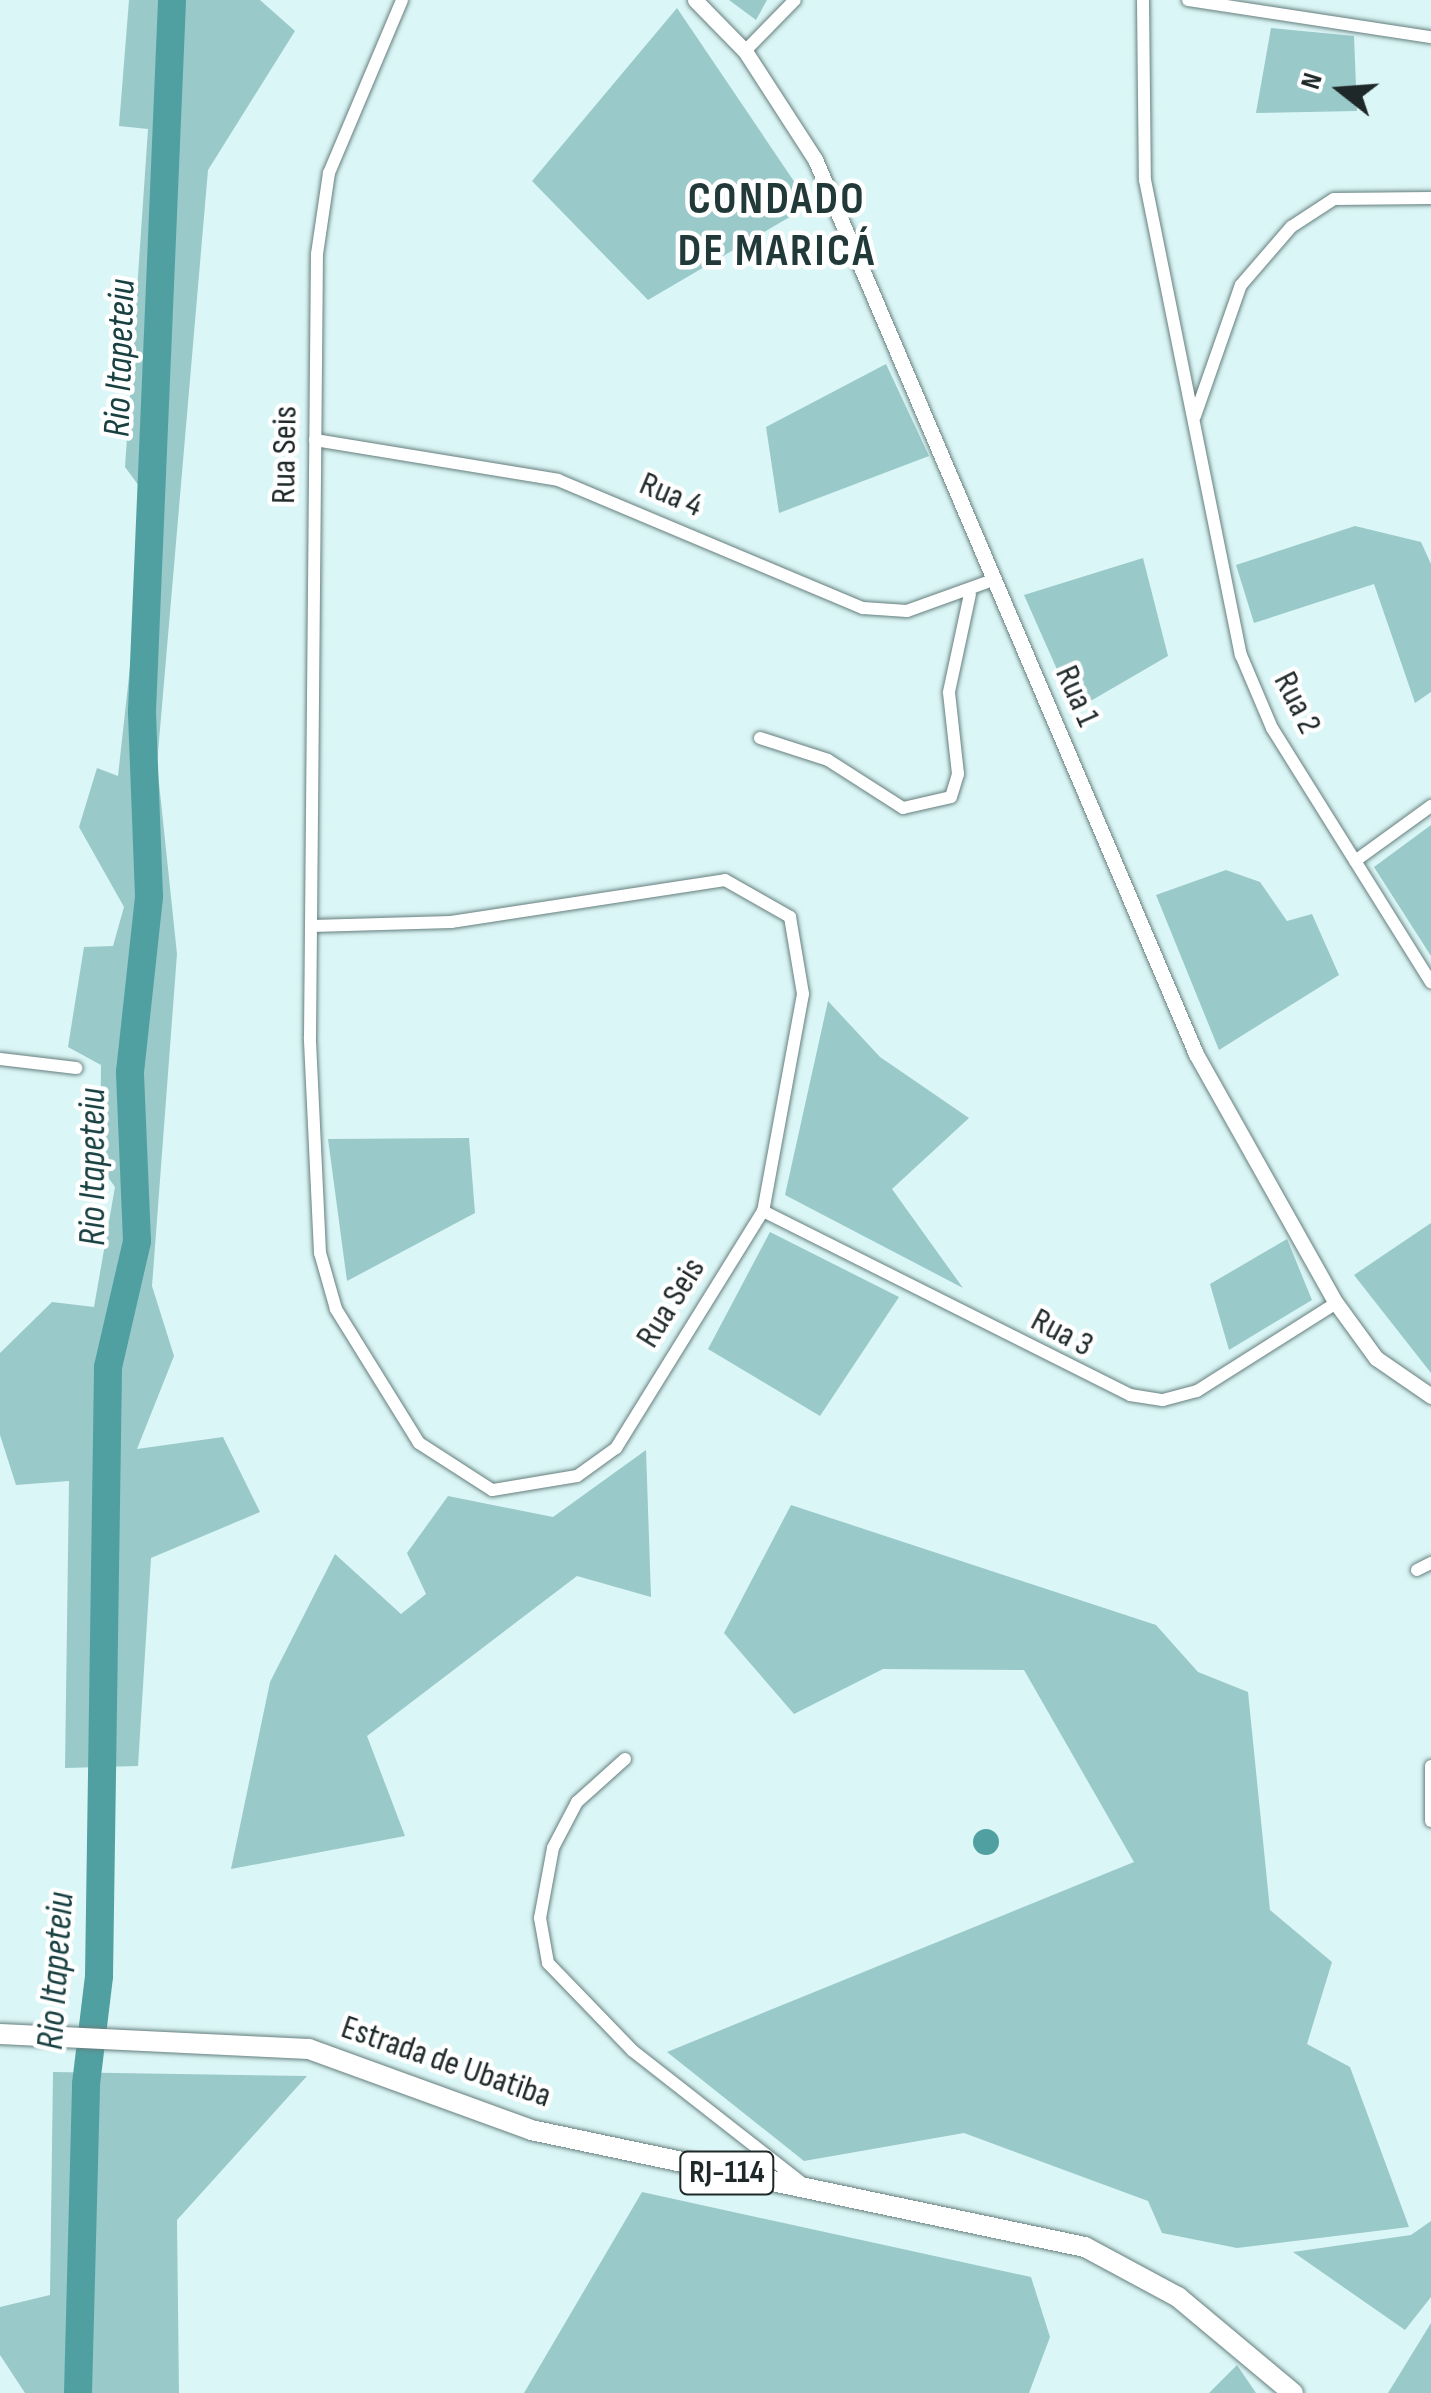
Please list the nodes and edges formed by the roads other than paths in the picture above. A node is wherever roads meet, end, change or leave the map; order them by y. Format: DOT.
graph roads {
  1 [pos="402,0"];
  2 [pos="694,0"];
  3 [pos="794,0"];
  4 [pos="1144,0"];
  5 [pos="1188,0"];
  6 [pos="1431,37"];
  7 [pos="745,52"];
  8 [pos="1431,198"];
  9 [pos="1195,418"];
  10 [pos="315,440"];
  11 [pos="992,580"];
  12 [pos="970,594"];
  13 [pos="760,738"];
  14 [pos="1431,806"];
  15 [pos="1355,861"];
  16 [pos="312,926"];
  17 [pos="1431,982"];
  18 [pos="0,1059"];
  19 [pos="76,1068"];
  20 [pos="763,1211"];
  21 [pos="1336,1303"];
  22 [pos="1431,1396"];
  23 [pos="1431,1563"];
  24 [pos="1417,1570"];
  25 [pos="625,1759"];
  26 [pos="1431,1766"];
  27 [pos="1431,1821"];
  28 [pos="0,2034"];
  29 [pos="812,2190"];
  30 [pos="1293,2393"];
  1 -- 10 [label="street, Rua Seis"];
  2 -- 7 [label="street, Rua 1"];
  3 -- 7 [label="street"];
  4 -- 9 [label="street, Rua 2"];
  5 -- 6 [label="street"];
  7 -- 11 [label="street, Rua 1"];
  8 -- 9 [label="street, Rua 2"];
  9 -- 15 [label="street, Rua 2"];
  10 -- 12 [label="street, Rua 4"];
  10 -- 16 [label="street, Rua Seis"];
  11 -- 12 [label="street, Rua 4"];
  11 -- 21 [label="street, Rua 1"];
  12 -- 13 [label="street"];
  14 -- 15 [label="street"];
  15 -- 17 [label="street, Rua 2"];
  16 -- 20 [label="street, Rua Seis"];
  16 -- 20 [label="street, Rua Seis"];
  18 -- 19 [label="street"];
  20 -- 21 [label="street, Rua 3"];
  21 -- 22 [label="street, Rua 1"];
  23 -- 24 [label="street"];
  25 -- 29 [label="street"];
  26 -- 27 [label="street"];
  28 -- 29 [label="main road, Estrada de Ubatiba / RJ-114"];
  29 -- 30 [label="main road, Estrada de Ubatiba / RJ-114"];
}
